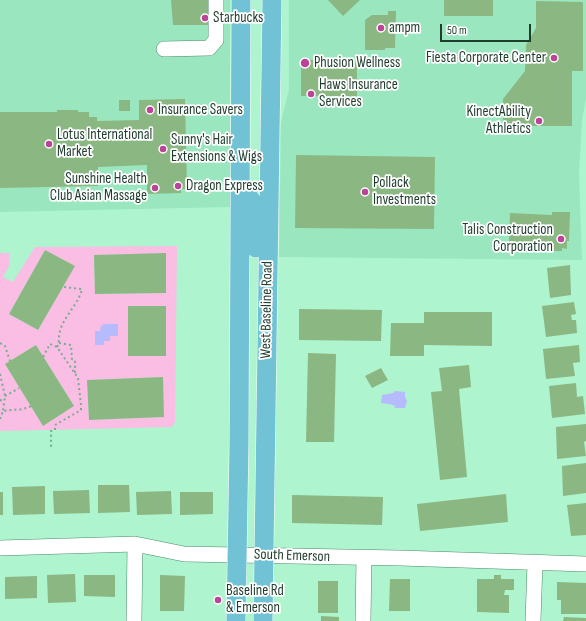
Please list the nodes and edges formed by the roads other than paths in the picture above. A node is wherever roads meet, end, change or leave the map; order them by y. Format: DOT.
graph roads {
  1 [pos="216,0"];
  2 [pos="241,0"];
  3 [pos="272,0"];
  4 [pos="164,49"];
  5 [pos="240,193"];
  6 [pos="268,280"];
  7 [pos="136,544"];
  8 [pos="0,548"];
  9 [pos="236,554"];
  10 [pos="264,555"];
  11 [pos="364,558"];
  12 [pos="535,563"];
  13 [pos="586,564"];
  14 [pos="134,621"];
  15 [pos="236,621"];
  16 [pos="263,621"];
  17 [pos="363,621"];
  18 [pos="533,621"];
  1 -- 4 [label="street"];
  2 -- 5 [label="main road, West Baseline Road"];
  3 -- 6 [label="main road, West Baseline Road"];
  5 -- 6 [label="main road"];
  5 -- 9 [label="main road, West Baseline Road"];
  6 -- 10 [label="main road, West Baseline Road"];
  7 -- 8 [label="street, South Emerson"];
  7 -- 9 [label="street, South Emerson"];
  7 -- 14 [label="street"];
  9 -- 10 [label="street, South Emerson"];
  9 -- 15 [label="main road, West Baseline Road"];
  10 -- 11 [label="street, South Emerson"];
  10 -- 16 [label="main road, West Baseline Road"];
  11 -- 12 [label="street, South Emerson"];
  11 -- 17 [label="street"];
  12 -- 13 [label="street, South Emerson"];
  12 -- 18 [label="street"];
}
